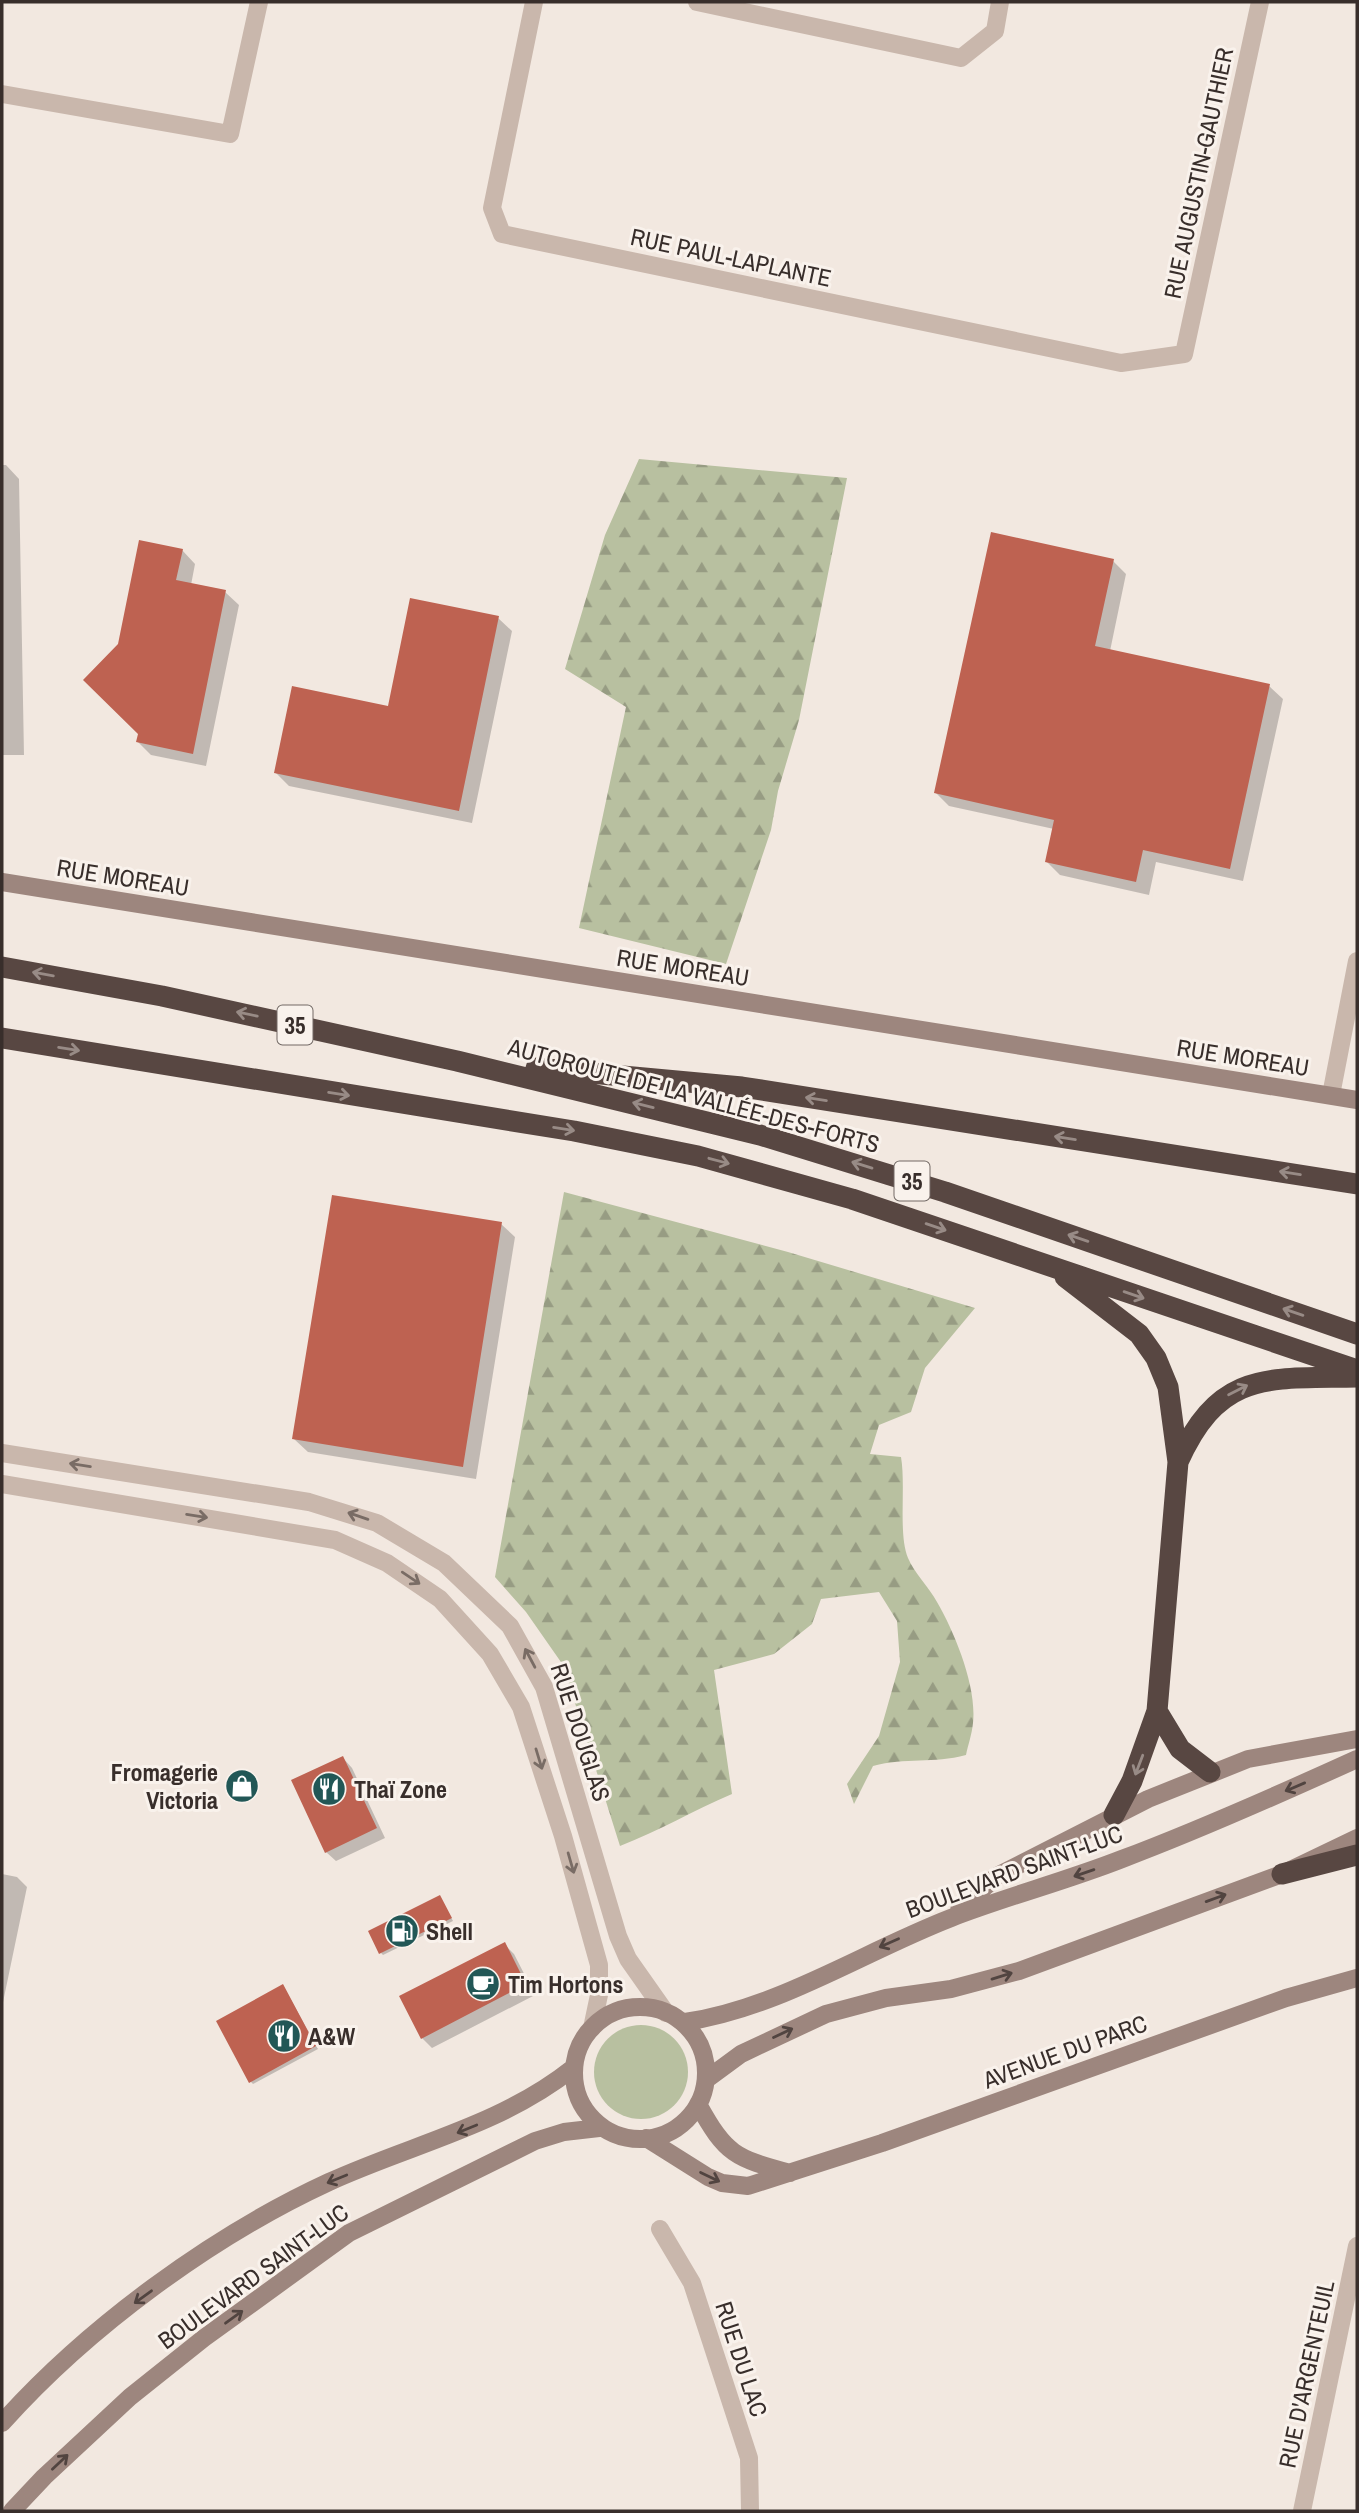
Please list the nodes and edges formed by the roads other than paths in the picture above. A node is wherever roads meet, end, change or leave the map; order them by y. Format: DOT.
graph roads {
  1 [pos="259,2"];
  2 [pos="534,2"];
  3 [pos="697,2"];
  4 [pos="1000,2"];
  5 [pos="1260,2"];
  6 [pos="2,94"];
  7 [pos="1184,354"];
  8 [pos="2,883"];
  9 [pos="1357,961"];
  10 [pos="2,967"];
  11 [pos="2,1038"];
  12 [pos="457,1061"];
  13 [pos="1331,1095"];
  14 [pos="1357,1100"];
  15 [pos="1357,1184"];
  16 [pos="1047,1264"];
  17 [pos="1357,1334"];
  18 [pos="1357,1370"];
  19 [pos="1357,1377"];
  20 [pos="2,1453"];
  21 [pos="1178,1462"];
  22 [pos="2,1484"];
  23 [pos="1157,1711"];
  24 [pos="1357,1739"];
  25 [pos="1357,1759"];
  26 [pos="1210,1772"];
  27 [pos="1114,1815"];
  28 [pos="1357,1838"];
  29 [pos="1357,1855"];
  30 [pos="1282,1874"];
  31 [pos="952,1917"];
  32 [pos="1357,1978"];
  33 [pos="666,2013"];
  34 [pos="685,2022"];
  35 [pos="592,2028"];
  36 [pos="573,2068"];
  37 [pos="707,2079"];
  38 [pos="698,2104"];
  39 [pos="599,2128"];
  40 [pos="646,2138"];
  41 [pos="790,2173"];
  42 [pos="660,2229"];
  43 [pos="1357,2246"];
  44 [pos="2,2423"];
  45 [pos="12,2511"];
  46 [pos="751,2511"];
  47 [pos="1302,2511"];
  1 -- 6 [label="street"];
  2 -- 7 [label="street, RUE PAUL-LAPLANTE"];
  3 -- 4 [label="street"];
  5 -- 7 [label="street, RUE AUGUSTIN-GAUTHIER"];
  8 -- 13 [label="street, RUE MOREAU"];
  9 -- 13 [label="street"];
  12 -- 10 [label="highway, AUTOROUTE DE LA VALLÉE-DES-FORTS / 35, one-way"];
  11 -- 16 [label="highway, 35, one-way"];
  15 -- 12 [label="highway, one-way"];
  17 -- 12 [label="highway, AUTOROUTE DE LA VALLÉE-DES-FORTS / 35, one-way"];
  13 -- 14 [label="street, RUE MOREAU"];
  16 -- 18 [label="highway, 35, one-way"];
  16 -- 21 [label="highway"];
  21 -- 19 [label="highway, one-way"];
  33 -- 20 [label="street, RUE DOUGLAS, one-way"];
  21 -- 23 [label="highway"];
  22 -- 35 [label="street, RUE DOUGLAS, one-way"];
  23 -- 26 [label="highway"];
  23 -- 27 [label="highway, one-way"];
  24 -- 26 [label="street"];
  25 -- 31 [label="street, BOULEVARD SAINT-LUC, one-way"];
  26 -- 27 [label="street"];
  27 -- 31 [label="street"];
  28 -- 30 [label="street"];
  29 -- 30 [label="highway"];
  37 -- 30 [label="street, one-way"];
  31 -- 34 [label="street, BOULEVARD SAINT-LUC, one-way"];
  32 -- 41 [label="street, AVENUE DU PARC"];
  33 -- 34 [label="street"];
  33 -- 35 [label="street"];
  34 -- 37 [label="street"];
  35 -- 36 [label="street"];
  36 -- 39 [label="street"];
  36 -- 44 [label="street, BOULEVARD SAINT-LUC, one-way"];
  37 -- 38 [label="street"];
  38 -- 40 [label="street"];
  38 -- 41 [label="street"];
  39 -- 40 [label="street"];
  45 -- 39 [label="street, BOULEVARD SAINT-LUC, one-way"];
  40 -- 41 [label="street, AVENUE DU PARC, one-way"];
  42 -- 46 [label="street, RUE DU LAC"];
  43 -- 47 [label="street, RUE D'ARGENTEUIL"];
}
